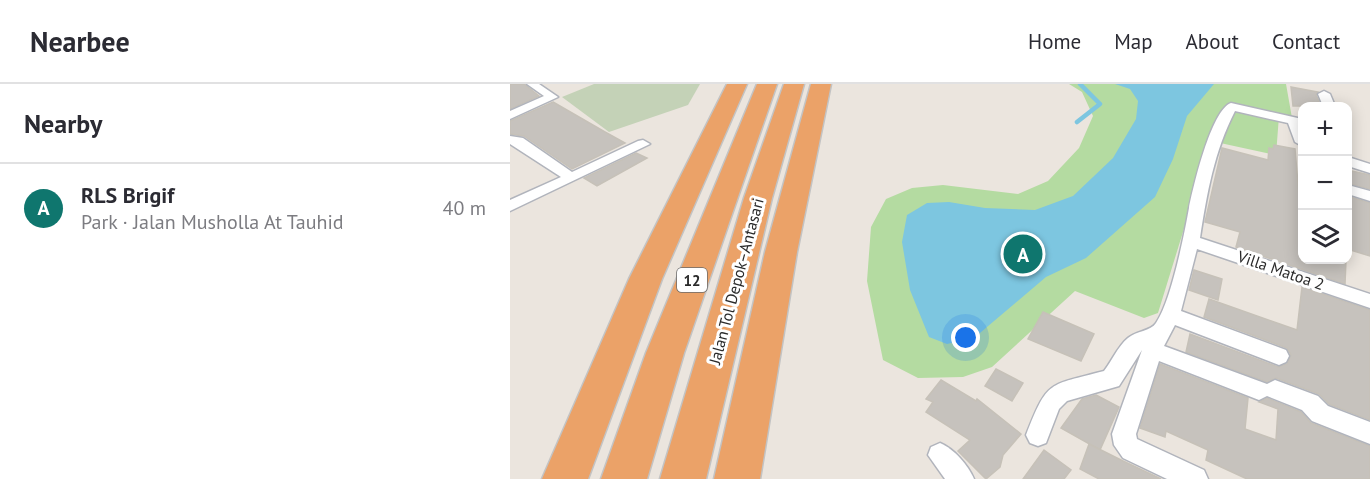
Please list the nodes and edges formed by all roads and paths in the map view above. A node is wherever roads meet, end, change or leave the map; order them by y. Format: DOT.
graph roads {
  1 [pos="532,84"];
  2 [pos="737,84"];
  3 [pos="767,84"];
  4 [pos="794,84"];
  5 [pos="821,84"];
  6 [pos="1324,94"];
  7 [pos="1327,102"];
  8 [pos="510,115"];
  9 [pos="1298,122"];
  10 [pos="510,140"];
  11 [pos="643,144"];
  12 [pos="1352,163"];
  13 [pos="1370,169"];
  14 [pos="570,177"];
  15 [pos="1352,191"];
  16 [pos="1370,196"];
  17 [pos="510,206"];
  18 [pos="1191,241"];
  19 [pos="1370,301"];
  20 [pos="1161,333"];
  21 [pos="1279,356"];
  22 [pos="1370,433"];
  23 [pos="1038,435"];
  24 [pos="940,455"];
  25 [pos="565,479"];
  26 [pos="624,479"];
  27 [pos="683,479"];
  28 [pos="737,479"];
  29 [pos="961,479"];
  30 [pos="1195,479"];
  1 -- 8 [label="street"];
  2 -- 25 [label="highway"];
  3 -- 26 [label="highway, Jalan Tol Depok–Antasari / 12"];
  4 -- 27 [label="highway, Jalan Tol Depok–Antasari"];
  5 -- 28 [label="highway"];
  6 -- 7 [label="street"];
  9 -- 18 [label="street"];
  10 -- 14 [label="street"];
  11 -- 14 [label="street"];
  12 -- 13 [label="street"];
  14 -- 17 [label="street"];
  15 -- 16 [label="street"];
  18 -- 19 [label="street, Villa Matoa 2"];
  18 -- 20 [label="street"];
  20 -- 21 [label="street"];
  20 -- 22 [label="street"];
  20 -- 23 [label="street"];
  20 -- 30 [label="street"];
  24 -- 29 [label="street"];
}
